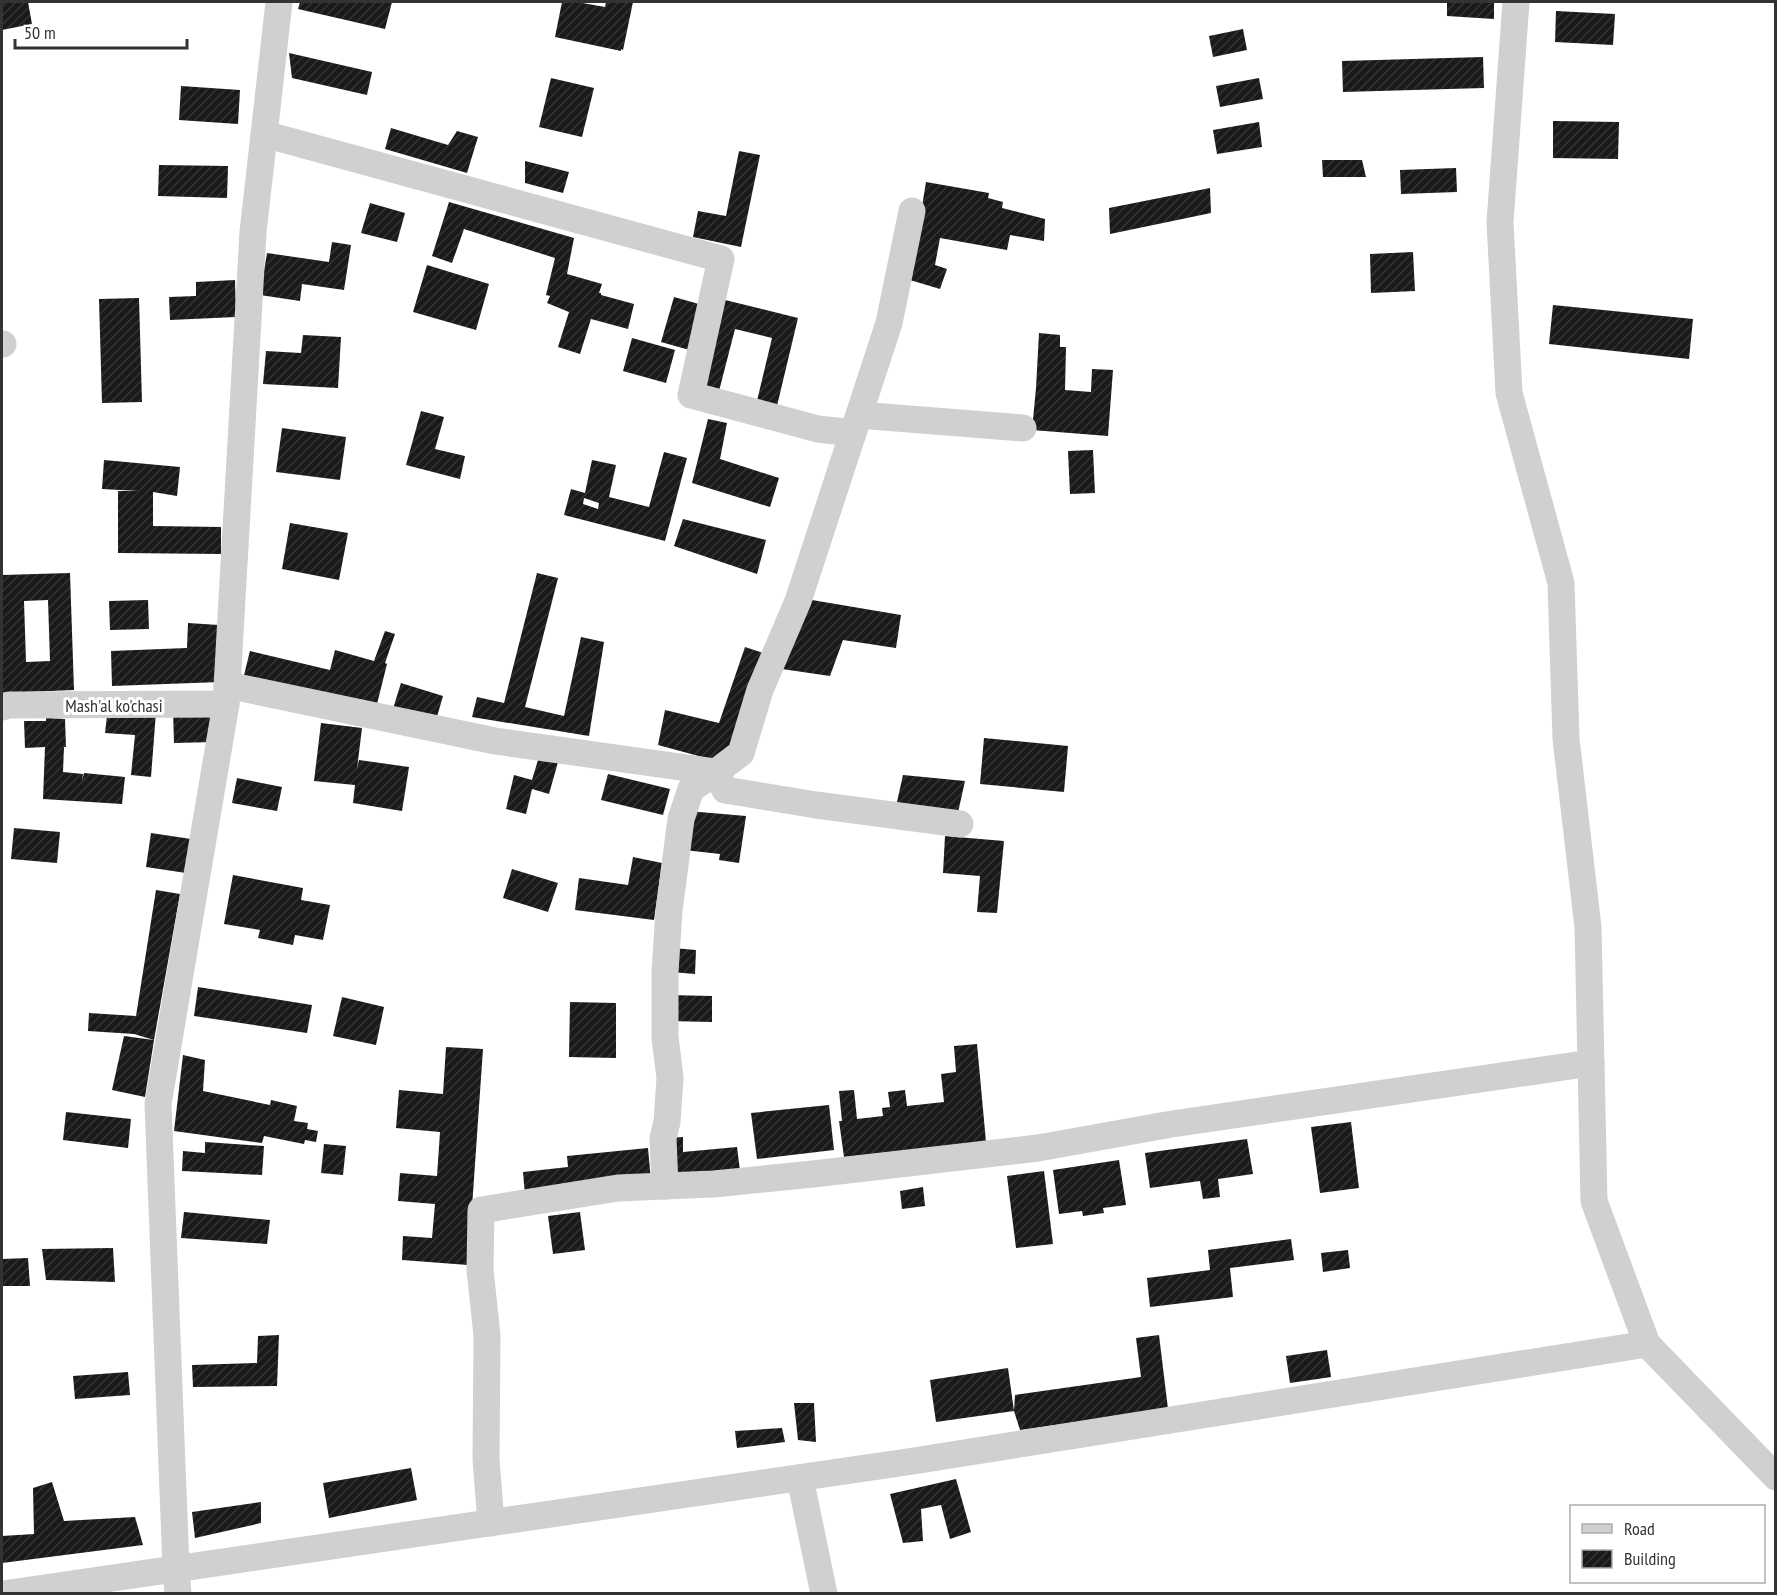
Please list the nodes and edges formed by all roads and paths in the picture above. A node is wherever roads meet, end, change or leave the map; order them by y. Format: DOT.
graph roads {
  1 [pos="279,2"];
  2 [pos="1516,2"];
  3 [pos="264,134"];
  4 [pos="912,211"];
  5 [pos="856,424"];
  6 [pos="1023,428"];
  7 [pos="226,695"];
  8 [pos="2,707"];
  9 [pos="716,772"];
  10 [pos="960,824"];
  11 [pos="1591,1063"];
  12 [pos="665,1186"];
  13 [pos="1647,1344"];
  14 [pos="1776,1477"];
  15 [pos="800,1478"];
  16 [pos="490,1522"];
  17 [pos="177,1581"];
  18 [pos="3,1593"];
  19 [pos="824,1593"];
  1 -- 3 [label="street"];
  2 -- 11 [label="street"];
  3 -- 5 [label="street"];
  3 -- 7 [label="street"];
  4 -- 5 [label="street"];
  5 -- 6 [label="street"];
  5 -- 9 [label="street"];
  7 -- 8 [label="street, Mash'al ko'chasi"];
  7 -- 9 [label="street, Mash'al ko'chasi"];
  7 -- 17 [label="street"];
  9 -- 10 [label="street"];
  9 -- 12 [label="street"];
  11 -- 12 [label="street"];
  11 -- 13 [label="street"];
  12 -- 16 [label="street"];
  13 -- 14 [label="street"];
  13 -- 15 [label="street"];
  15 -- 16 [label="street"];
  15 -- 19 [label="street"];
  16 -- 17 [label="street"];
  17 -- 18 [label="street"];
}
